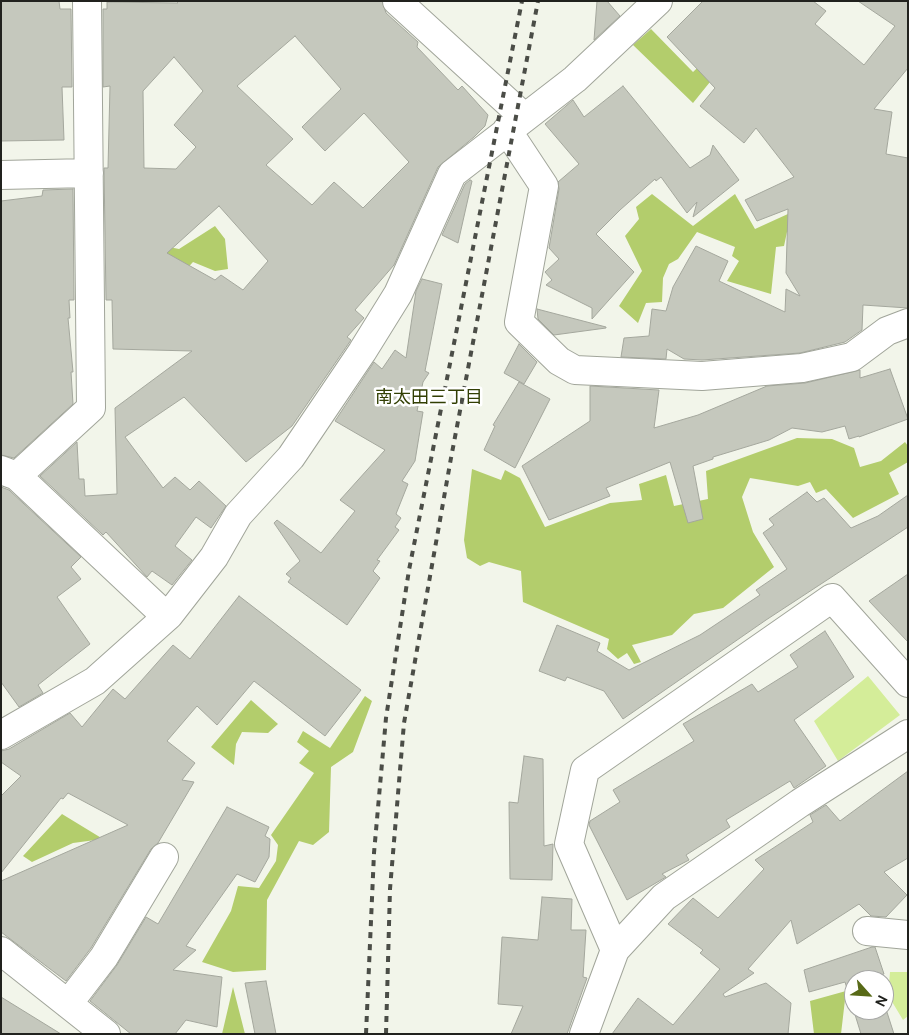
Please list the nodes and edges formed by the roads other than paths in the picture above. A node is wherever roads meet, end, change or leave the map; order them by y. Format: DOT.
graph roads {
  1 [pos="86,1"];
  2 [pos="397,1"];
  3 [pos="658,1"];
  4 [pos="515,124"];
  5 [pos="89,173"];
  6 [pos="1,175"];
  7 [pos="908,323"];
  8 [pos="9,473"];
  9 [pos="167,617"];
  10 [pos="908,683"];
  11 [pos="908,734"];
  12 [pos="1,735"];
  13 [pos="164,858"];
  14 [pos="867,931"];
  15 [pos="908,935"];
  16 [pos="615,950"];
  17 [pos="1,951"];
  18 [pos="68,1004"];
  19 [pos="106,1034"];
  20 [pos="584,1034"];
  1 -- 5 [label="street"];
  2 -- 4 [label="street"];
  3 -- 4 [label="street"];
  4 -- 7 [label="street"];
  4 -- 9 [label="street"];
  5 -- 6 [label="street"];
  5 -- 8 [label="street"];
  8 -- 9 [label="street"];
  9 -- 12 [label="street"];
  10 -- 16 [label="street"];
  11 -- 16 [label="street"];
  13 -- 18 [label="street"];
  14 -- 15 [label="street"];
  16 -- 20 [label="street"];
  17 -- 18 [label="street"];
  18 -- 19 [label="street"];
}
